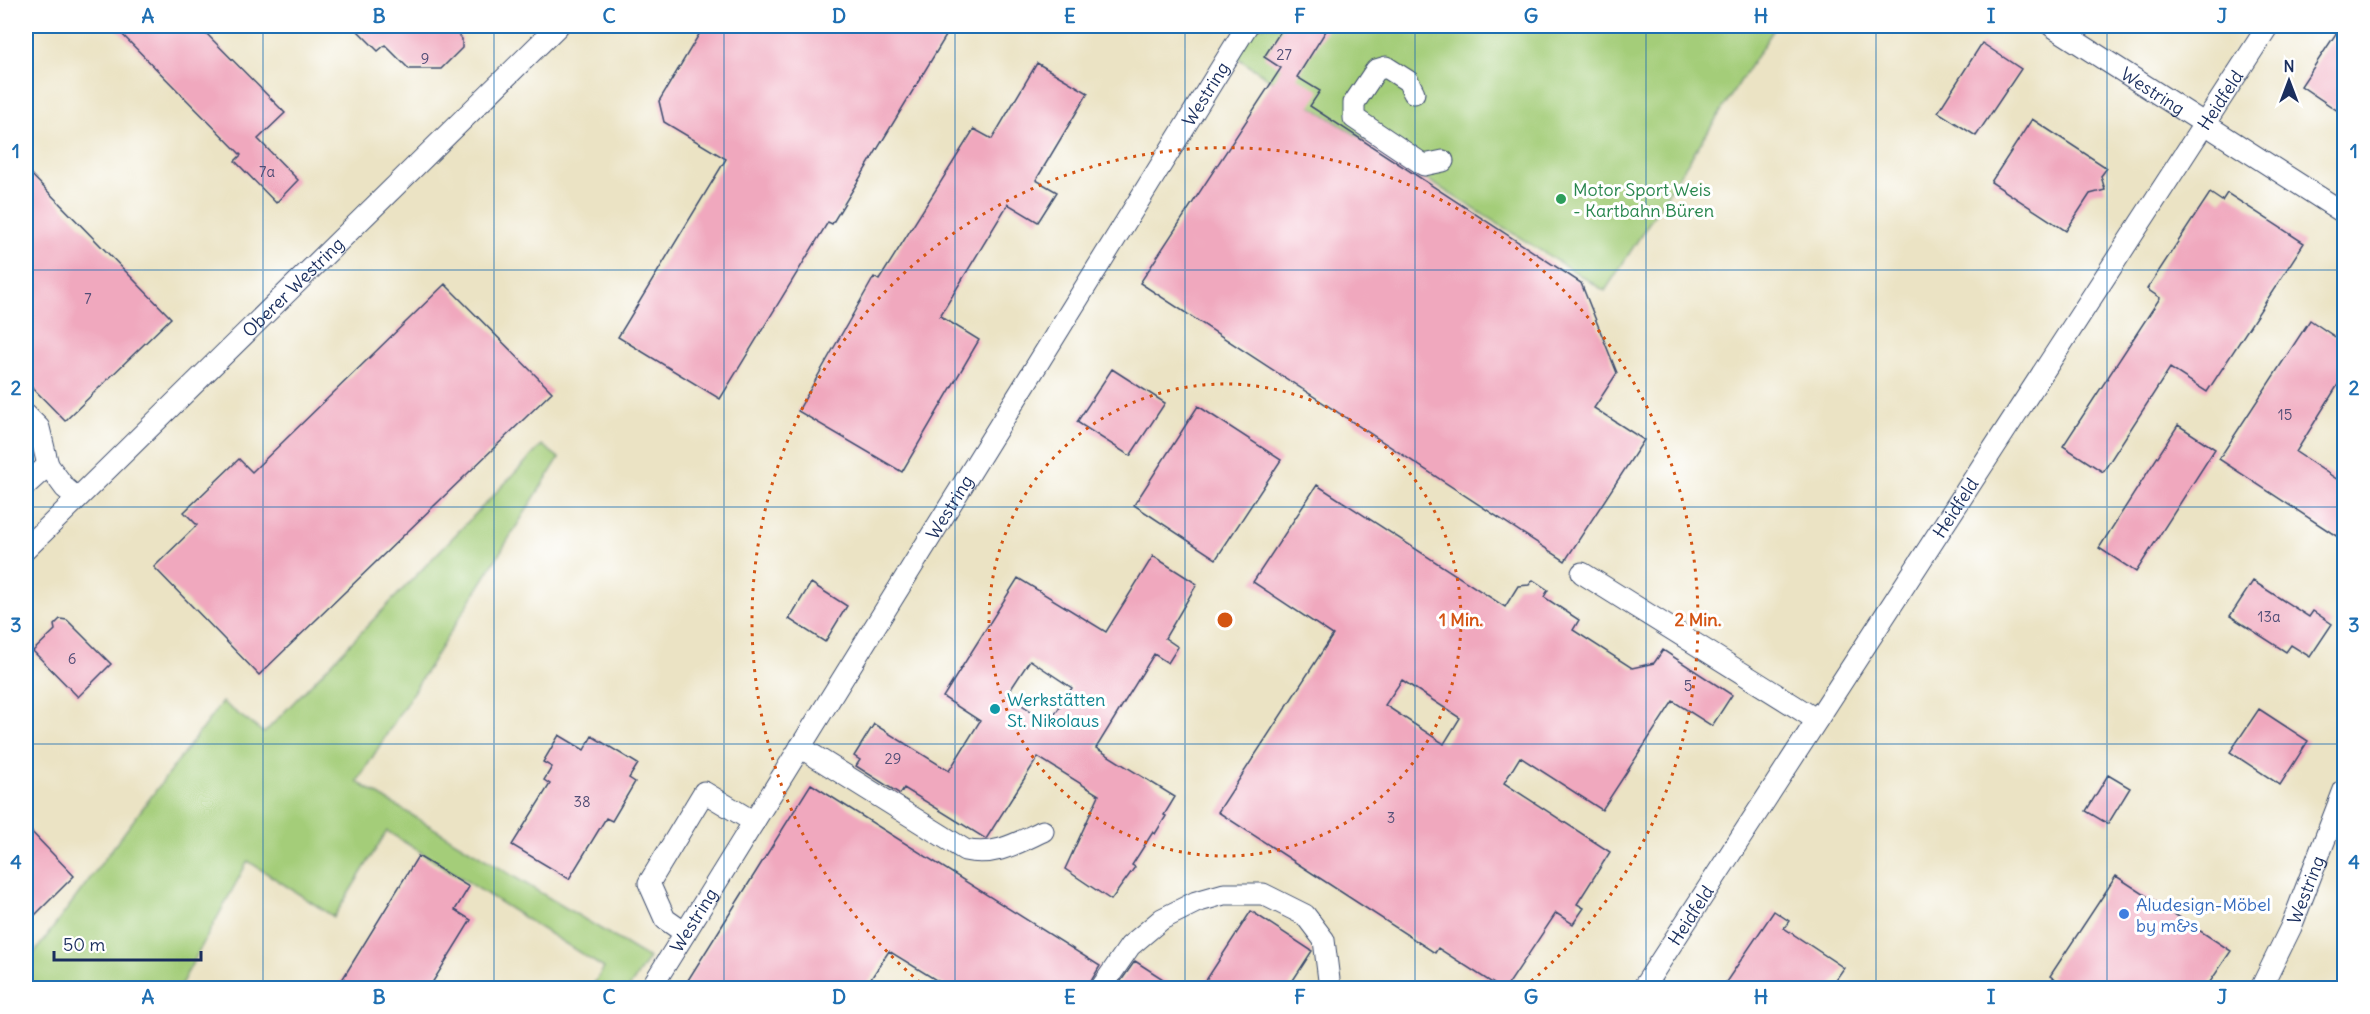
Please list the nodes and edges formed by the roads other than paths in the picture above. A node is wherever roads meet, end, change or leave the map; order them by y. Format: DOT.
graph roads {
  1 [pos="558,26"];
  2 [pos="1247,26"];
  3 [pos="2052,26"];
  4 [pos="2268,26"];
  5 [pos="1414,93"];
  6 [pos="2205,124"];
  7 [pos="1443,161"];
  8 [pos="2344,213"];
  9 [pos="27,418"];
  10 [pos="48,465"];
  11 [pos="26,485"];
  12 [pos="77,498"];
  13 [pos="26,549"];
  14 [pos="1582,573"];
  15 [pos="1817,720"];
  16 [pos="800,747"];
  17 [pos="2344,790"];
  18 [pos="754,822"];
  19 [pos="1043,831"];
  20 [pos="685,933"];
  21 [pos="651,988"];
  22 [pos="1101,988"];
  23 [pos="1330,988"];
  24 [pos="1642,988"];
  25 [pos="2261,988"];
  1 -- 12 [label="street, Oberer Westring"];
  2 -- 16 [label="street, Westring"];
  3 -- 6 [label="street, Westring"];
  4 -- 6 [label="street, Heidfeld"];
  5 -- 7 [label="street"];
  6 -- 8 [label="street, Westring"];
  6 -- 15 [label="street, Heidfeld"];
  9 -- 10 [label="street"];
  10 -- 11 [label="street"];
  10 -- 12 [label="street"];
  12 -- 13 [label="street, Oberer Westring"];
  14 -- 15 [label="street"];
  15 -- 24 [label="street, Heidfeld"];
  16 -- 18 [label="street, Westring"];
  16 -- 19 [label="street"];
  17 -- 25 [label="street, Westring"];
  18 -- 20 [label="street, Westring"];
  18 -- 20 [label="street"];
  20 -- 21 [label="street, Westring"];
  22 -- 23 [label="street"];
}
